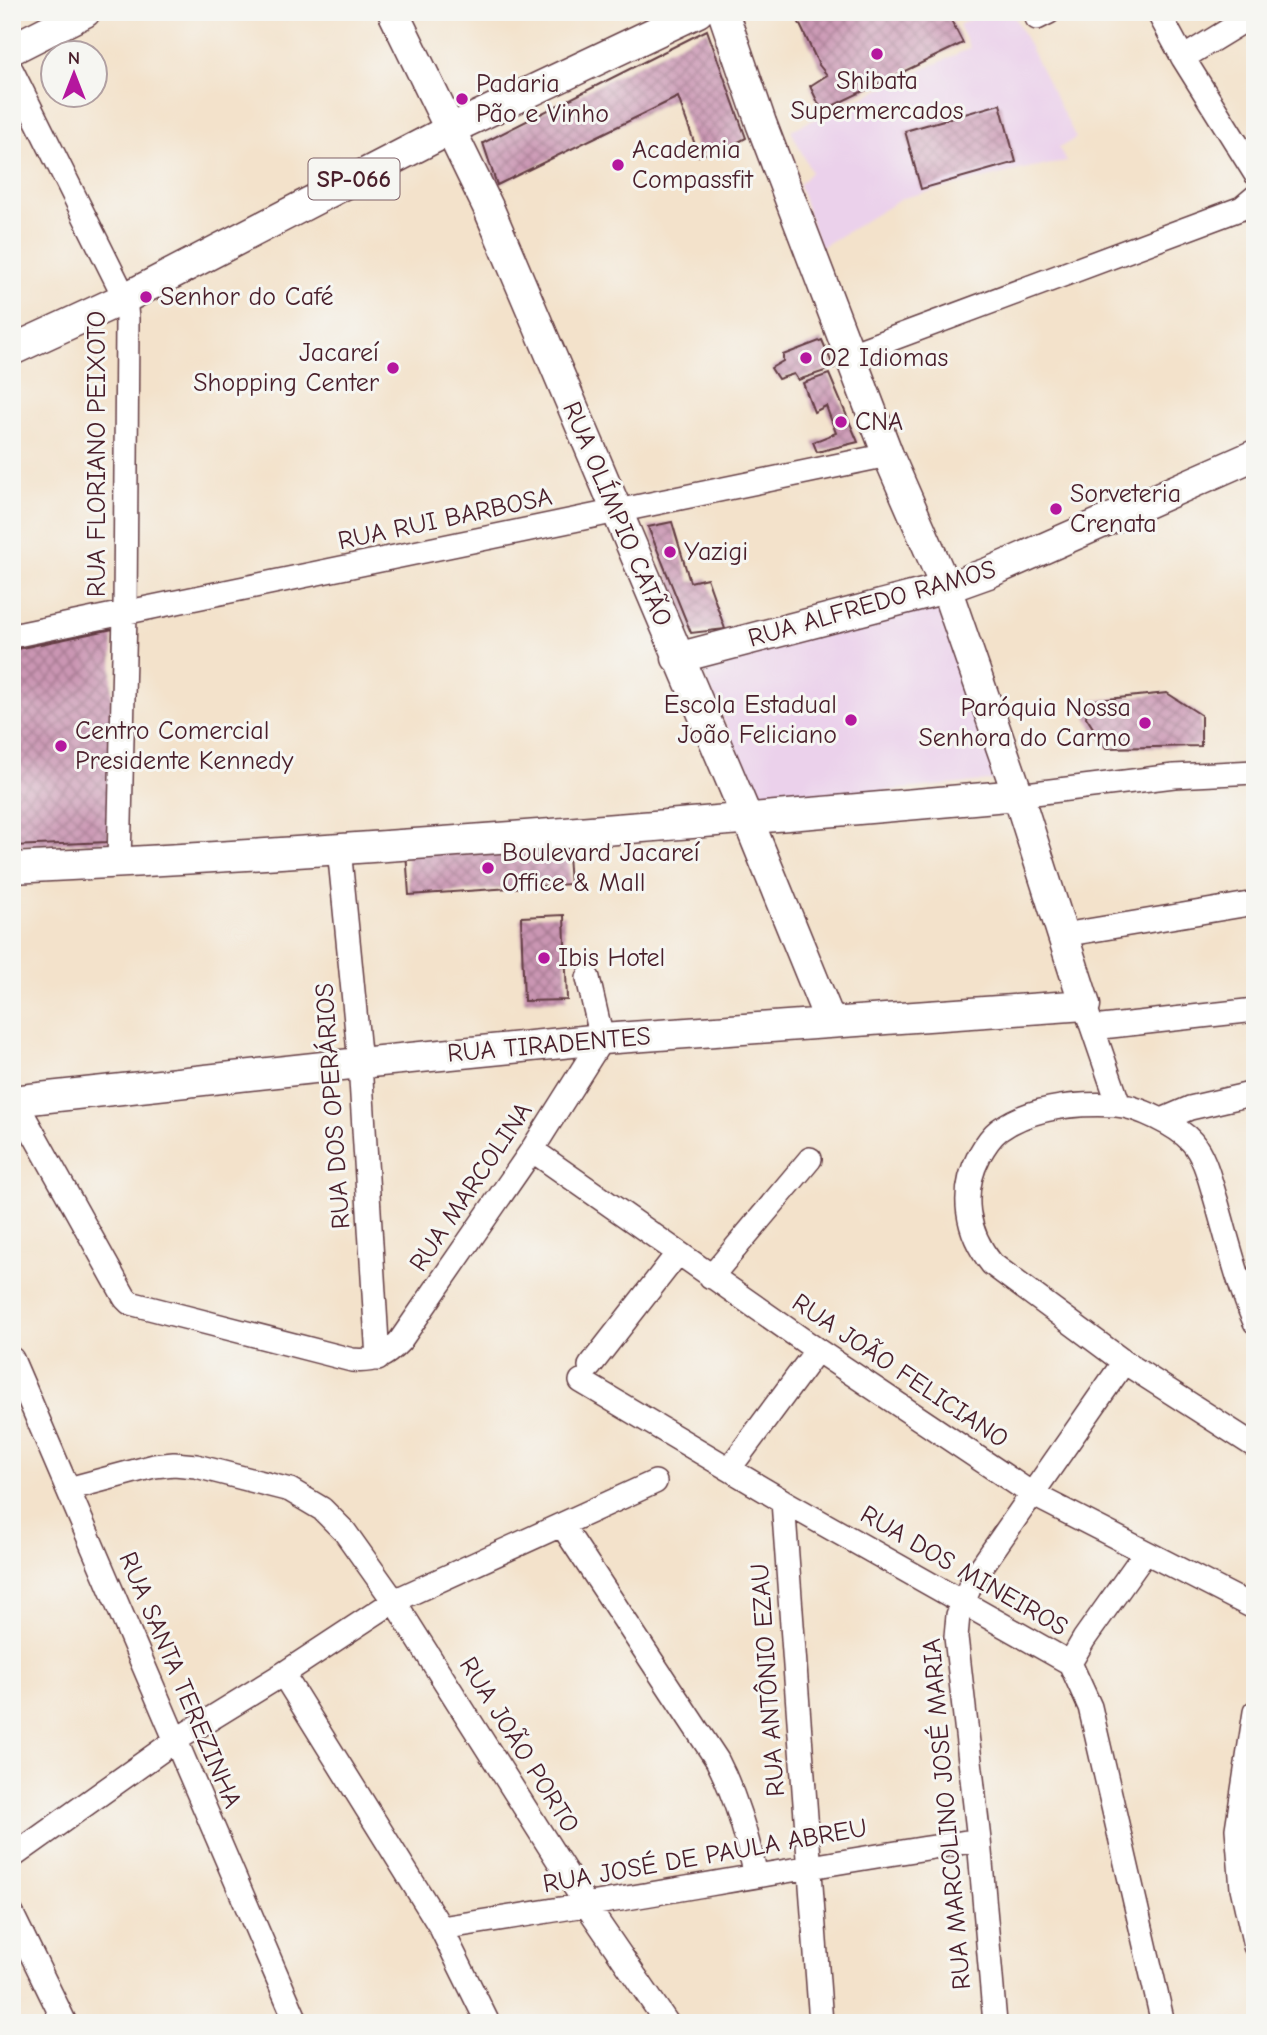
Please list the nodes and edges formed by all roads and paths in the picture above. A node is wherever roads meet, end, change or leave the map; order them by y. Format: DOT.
graph roads {
  1 [pos="85,12"];
  2 [pos="393,12"];
  3 [pos="698,12"];
  4 [pos="723,12"];
  5 [pos="1158,12"];
  6 [pos="1255,14"];
  7 [pos="12,50"];
  8 [pos="1183,58"];
  9 [pos="12,71"];
  10 [pos="451,129"];
  11 [pos="1255,173"];
  12 [pos="1255,197"];
  13 [pos="125,298"];
  14 [pos="12,350"];
  15 [pos="851,354"];
  16 [pos="888,455"];
  17 [pos="1255,455"];
  18 [pos="617,513"];
  19 [pos="946,588"];
  20 [pos="125,614"];
  21 [pos="12,636"];
  22 [pos="677,658"];
  23 [pos="1250,770"];
  24 [pos="1018,795"];
  25 [pos="748,820"];
  26 [pos="339,848"];
  27 [pos="119,863"];
  28 [pos="12,868"];
  29 [pos="1255,903"];
  30 [pos="1063,935"];
  31 [pos="588,978"];
  32 [pos="1255,1010"];
  33 [pos="1089,1016"];
  34 [pos="830,1021"];
  35 [pos="602,1039"];
  36 [pos="360,1063"];
  37 [pos="1255,1093"];
  38 [pos="13,1099"];
  39 [pos="1119,1105"];
  40 [pos="1162,1120"];
  41 [pos="532,1150"];
  42 [pos="810,1159"];
  43 [pos="678,1253"];
  44 [pos="711,1277"];
  45 [pos="1255,1322"];
  46 [pos="817,1350"];
  47 [pos="12,1359"];
  48 [pos="377,1359"];
  49 [pos="1124,1362"];
  50 [pos="1255,1446"];
  51 [pos="729,1469"];
  52 [pos="655,1482"];
  53 [pos="68,1489"];
  54 [pos="1032,1493"];
  55 [pos="783,1501"];
  56 [pos="562,1525"];
  57 [pos="1145,1553"];
  58 [pos="394,1601"];
  59 [pos="963,1601"];
  60 [pos="1255,1608"];
  61 [pos="1070,1663"];
  62 [pos="283,1674"];
  63 [pos="1255,1712"];
  64 [pos="176,1740"];
  65 [pos="979,1840"];
  66 [pos="12,1857"];
  67 [pos="810,1865"];
  68 [pos="756,1875"];
  69 [pos="587,1906"];
  70 [pos="12,1914"];
  71 [pos="441,1928"];
  72 [pos="1255,1946"];
  73 [pos="65,2023"];
  74 [pos="297,2023"];
  75 [pos="488,2023"];
  76 [pos="667,2023"];
  77 [pos="821,2023"];
  78 [pos="995,2023"];
  79 [pos="1163,2023"];
  1 -- 7 [label="main road"];
  2 -- 10 [label="main road, RUA OLÍMPIO CATÃO"];
  3 -- 10 [label="main road, SP-066"];
  4 -- 15 [label="main road"];
  5 -- 8 [label="street"];
  6 -- 8 [label="street"];
  8 -- 11 [label="street"];
  9 -- 13 [label="street, RUA FLORIANO PEIXOTO"];
  10 -- 13 [label="main road, SP-066"];
  10 -- 18 [label="main road, RUA OLÍMPIO CATÃO"];
  12 -- 15 [label="street"];
  13 -- 14 [label="main road, SP-066"];
  13 -- 20 [label="street, RUA FLORIANO PEIXOTO"];
  15 -- 16 [label="main road"];
  16 -- 18 [label="street, RUA RUI BARBOSA"];
  16 -- 19 [label="main road"];
  17 -- 19 [label="main road, RUA ALFREDO RAMOS"];
  18 -- 20 [label="street, RUA RUI BARBOSA"];
  18 -- 22 [label="main road, RUA OLÍMPIO CATÃO"];
  19 -- 22 [label="main road, RUA ALFREDO RAMOS"];
  19 -- 24 [label="main road"];
  20 -- 21 [label="street, RUA RUI BARBOSA"];
  20 -- 27 [label="street, RUA FLORIANO PEIXOTO"];
  22 -- 25 [label="main road, RUA OLÍMPIO CATÃO"];
  23 -- 24 [label="street"];
  24 -- 25 [label="main road"];
  24 -- 30 [label="main road"];
  25 -- 26 [label="main road"];
  25 -- 34 [label="main road, RUA OLÍMPIO CATÃO"];
  26 -- 27 [label="main road"];
  26 -- 36 [label="street, RUA DOS OPERÁRIOS"];
  27 -- 28 [label="main road"];
  29 -- 30 [label="street"];
  30 -- 33 [label="main road"];
  31 -- 35 [label="street"];
  32 -- 33 [label="street"];
  33 -- 34 [label="main road, RUA TIRADENTES"];
  33 -- 39 [label="street"];
  34 -- 35 [label="main road, RUA TIRADENTES"];
  35 -- 36 [label="main road, RUA TIRADENTES"];
  35 -- 41 [label="street, RUA MARCOLINA"];
  36 -- 38 [label="main road, RUA TIRADENTES"];
  36 -- 48 [label="street, RUA DOS OPERÁRIOS"];
  37 -- 40 [label="street"];
  38 -- 48 [label="street"];
  39 -- 40 [label="street"];
  39 -- 49 [label="street"];
  40 -- 45 [label="street"];
  41 -- 43 [label="street, RUA JOÃO FELICIANO"];
  41 -- 48 [label="street, RUA MARCOLINA"];
  42 -- 44 [label="street"];
  43 -- 44 [label="street, RUA JOÃO FELICIANO"];
  43 -- 51 [label="street, RUA DOS MINEIROS"];
  44 -- 46 [label="street, RUA JOÃO FELICIANO"];
  46 -- 51 [label="street"];
  46 -- 54 [label="street, RUA JOÃO FELICIANO"];
  47 -- 53 [label="street, RUA SANTA TEREZINHA"];
  49 -- 50 [label="street"];
  49 -- 54 [label="street, RUA MARCOLINO JOSÉ MARIA"];
  51 -- 55 [label="street, RUA DOS MINEIROS"];
  52 -- 56 [label="street"];
  53 -- 58 [label="street, RUA JOÃO PORTO"];
  53 -- 64 [label="street, RUA SANTA TEREZINHA"];
  54 -- 57 [label="street, RUA JOÃO FELICIANO"];
  54 -- 59 [label="street, RUA MARCOLINO JOSÉ MARIA"];
  55 -- 59 [label="street, RUA DOS MINEIROS"];
  55 -- 67 [label="street, RUA ANTÔNIO EZAU"];
  56 -- 58 [label="street"];
  56 -- 68 [label="street"];
  57 -- 60 [label="street, RUA JOÃO FELICIANO"];
  57 -- 61 [label="street"];
  58 -- 62 [label="street"];
  58 -- 69 [label="street, RUA JOÃO PORTO"];
  59 -- 61 [label="street, RUA DOS MINEIROS"];
  59 -- 65 [label="street, RUA MARCOLINO JOSÉ MARIA"];
  61 -- 79 [label="street, RUA DOS MINEIROS"];
  62 -- 64 [label="street"];
  62 -- 71 [label="street"];
  63 -- 72 [label="street"];
  64 -- 66 [label="street"];
  64 -- 74 [label="street, RUA SANTA TEREZINHA"];
  65 -- 67 [label="street, RUA JOSÉ DE PAULA ABREU"];
  65 -- 78 [label="street, RUA MARCOLINO JOSÉ MARIA"];
  67 -- 68 [label="street, RUA JOSÉ DE PAULA ABREU"];
  67 -- 77 [label="street, RUA ANTÔNIO EZAU"];
  68 -- 69 [label="street, RUA JOSÉ DE PAULA ABREU"];
  69 -- 71 [label="street, RUA JOSÉ DE PAULA ABREU"];
  69 -- 76 [label="street, RUA JOÃO PORTO"];
  70 -- 73 [label="street"];
  71 -- 75 [label="street"];
}
